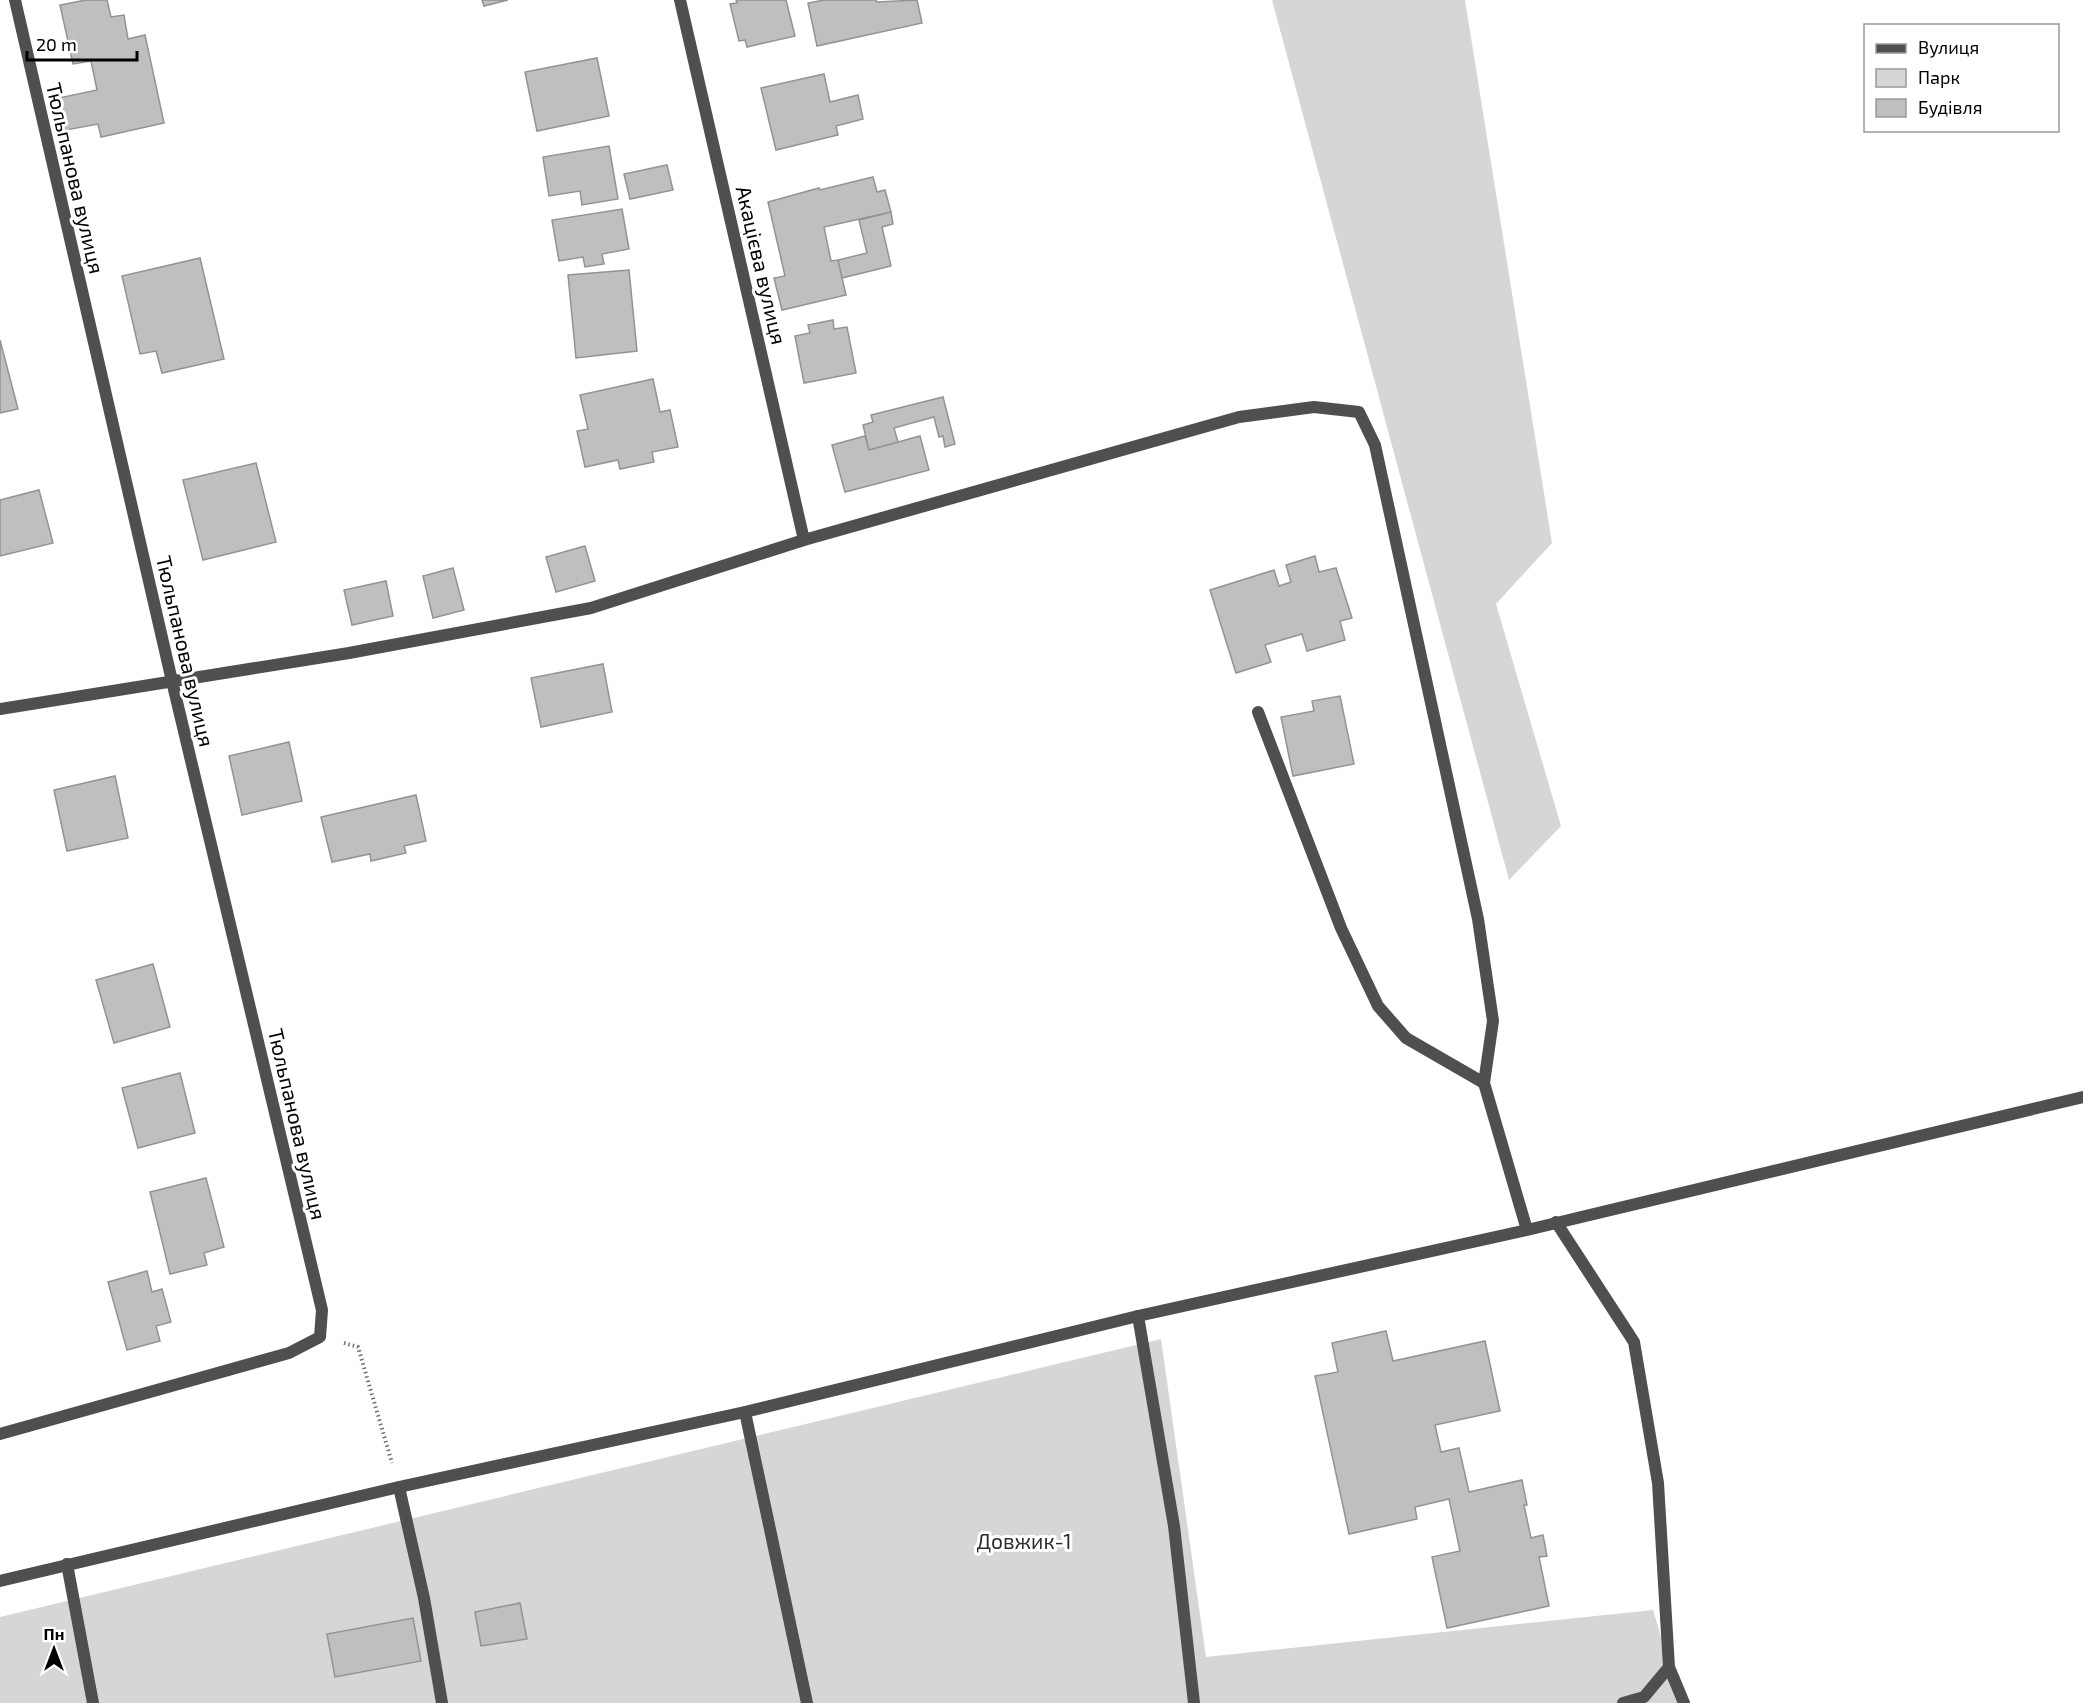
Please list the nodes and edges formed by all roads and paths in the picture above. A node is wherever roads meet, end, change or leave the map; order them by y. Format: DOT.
graph roads {
  1 [pos="15,0"];
  2 [pos="680,0"];
  3 [pos="804,540"];
  4 [pos="172,681"];
  5 [pos="0,709"];
  6 [pos="1258,712"];
  7 [pos="1484,1083"];
  8 [pos="2083,1096"];
  9 [pos="1556,1222"];
  10 [pos="1527,1230"];
  11 [pos="1138,1316"];
  12 [pos="320,1337"];
  13 [pos="745,1412"];
  14 [pos="0,1434"];
  15 [pos="399,1486"];
  16 [pos="67,1564"];
  17 [pos="0,1581"];
  18 [pos="1669,1667"];
  19 [pos="93,1703"];
  20 [pos="442,1703"];
  21 [pos="807,1703"];
  22 [pos="1194,1703"];
  23 [pos="1623,1703"];
  24 [pos="1684,1703"];
  1 -- 4 [label="street, Тюльпанова вулиця"];
  2 -- 3 [label="street, Акацієва вулиця"];
  3 -- 4 [label="street"];
  3 -- 7 [label="street"];
  4 -- 5 [label="street"];
  4 -- 12 [label="street, Тюльпанова вулиця"];
  6 -- 7 [label="street"];
  7 -- 10 [label="street"];
  8 -- 9 [label="street"];
  9 -- 10 [label="street"];
  9 -- 18 [label="street"];
  10 -- 11 [label="street"];
  11 -- 13 [label="street"];
  11 -- 22 [label="street"];
  12 -- 14 [label="street"];
  12 -- 15 [label="path"];
  13 -- 15 [label="street"];
  13 -- 21 [label="street"];
  15 -- 16 [label="street"];
  15 -- 20 [label="street"];
  16 -- 17 [label="street"];
  16 -- 19 [label="street"];
  18 -- 23 [label="street"];
  18 -- 24 [label="street"];
}
